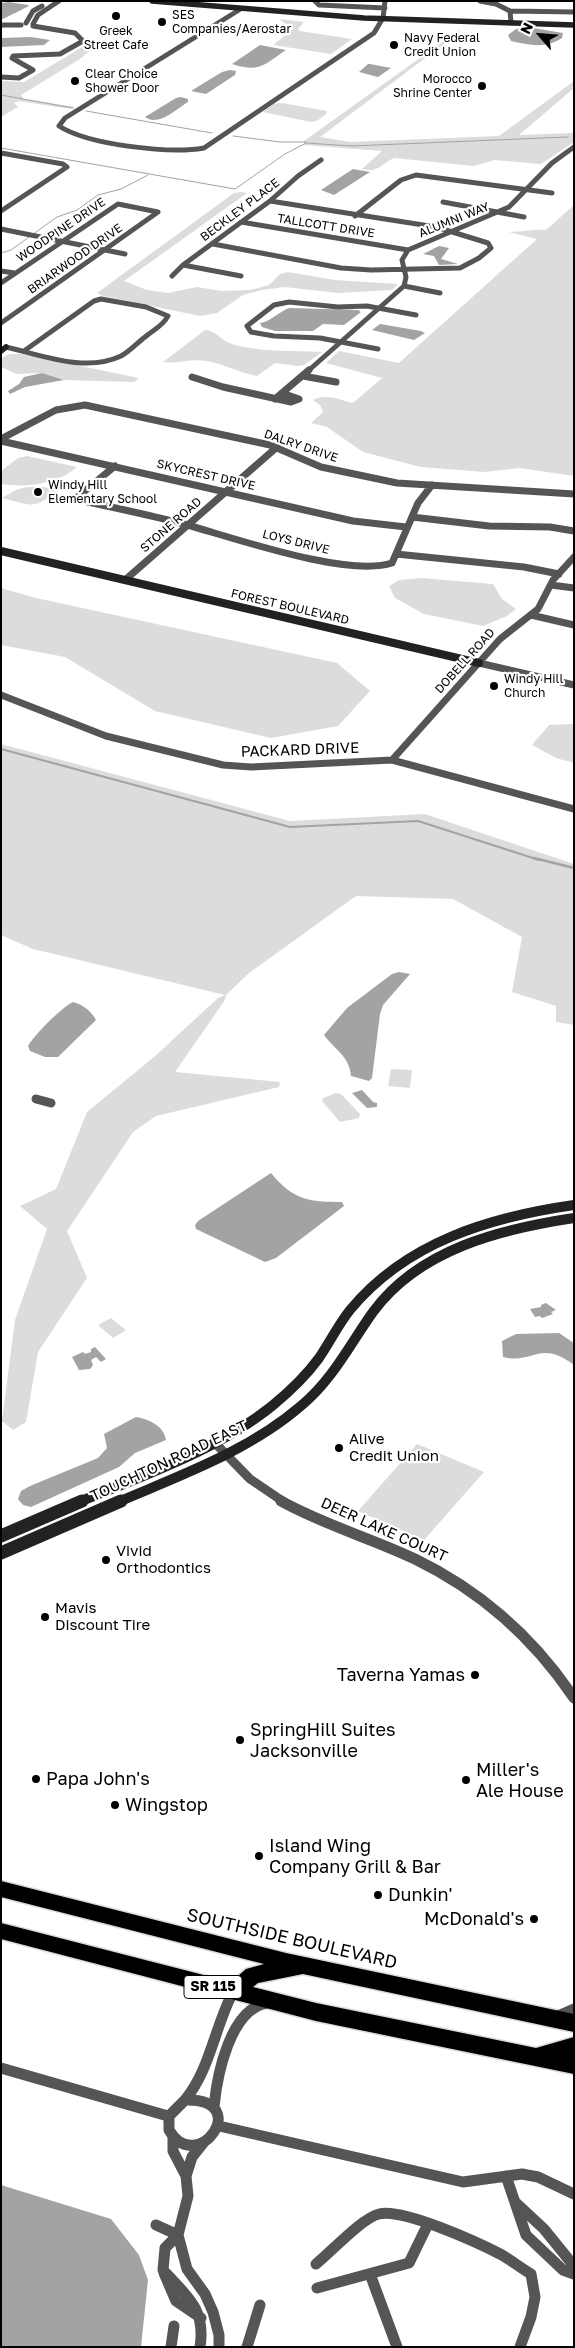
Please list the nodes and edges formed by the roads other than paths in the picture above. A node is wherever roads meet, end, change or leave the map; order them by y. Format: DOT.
graph roads {
  1 [pos="51,1"];
  2 [pos="58,1"];
  3 [pos="152,1"];
  4 [pos="190,1"];
  5 [pos="256,1"];
  6 [pos="315,1"];
  7 [pos="385,1"];
  8 [pos="480,1"];
  9 [pos="246,4"];
  10 [pos="238,8"];
  11 [pos="385,8"];
  12 [pos="510,11"];
  13 [pos="574,12"];
  14 [pos="384,17"];
  15 [pos="511,20"];
  16 [pos="574,21"];
  17 [pos="23,24"];
  18 [pos="1,25"];
  19 [pos="33,25"];
  20 [pos="574,25"];
  21 [pos="1,76"];
  22 [pos="574,147"];
  23 [pos="1,153"];
  24 [pos="321,160"];
  25 [pos="66,166"];
  26 [pos="527,190"];
  27 [pos="552,193"];
  28 [pos="270,201"];
  29 [pos="443,202"];
  30 [pos="118,204"];
  31 [pos="1,211"];
  32 [pos="499,212"];
  33 [pos="355,216"];
  34 [pos="524,217"];
  35 [pos="241,222"];
  36 [pos="1,230"];
  37 [pos="452,232"];
  38 [pos="27,234"];
  39 [pos="36,236"];
  40 [pos="62,242"];
  41 [pos="213,244"];
  42 [pos="491,245"];
  43 [pos="105,250"];
  44 [pos="408,250"];
  45 [pos="125,254"];
  46 [pos="183,265"];
  47 [pos="464,267"];
  48 [pos="403,270"];
  49 [pos="1,271"];
  50 [pos="15,274"];
  51 [pos="172,276"];
  52 [pos="240,276"];
  53 [pos="1,283"];
  54 [pos="404,286"];
  55 [pos="440,293"];
  56 [pos="380,308"];
  57 [pos="167,314"];
  58 [pos="416,315"];
  59 [pos="1,322"];
  60 [pos="342,342"];
  61 [pos="4,349"];
  62 [pos="378,349"];
  63 [pos="24,351"];
  64 [pos="98,363"];
  65 [pos="303,376"];
  66 [pos="192,377"];
  67 [pos="336,382"];
  68 [pos="282,393"];
  69 [pos="275,398"];
  70 [pos="1,440"];
  71 [pos="277,447"];
  72 [pos="115,466"];
  73 [pos="432,485"];
  74 [pos="227,492"];
  75 [pos="574,494"];
  76 [pos="412,517"];
  77 [pos="186,526"];
  78 [pos="406,527"];
  79 [pos="574,530"];
  80 [pos="1,551"];
  81 [pos="396,554"];
  82 [pos="574,557"];
  83 [pos="558,574"];
  84 [pos="125,580"];
  85 [pos="551,585"];
  86 [pos="574,588"];
  87 [pos="531,615"];
  88 [pos="574,624"];
  89 [pos="479,663"];
  90 [pos="574,685"];
  91 [pos="1,695"];
  92 [pos="392,760"];
  93 [pos="574,809"];
  94 [pos="36,1099"];
  95 [pos="51,1103"];
  96 [pos="574,1205"];
  97 [pos="574,1218"];
  98 [pos="490,1221"];
  99 [pos="474,1226"];
  100 [pos="500,1232"];
  101 [pos="482,1238"];
  102 [pos="214,1442"];
  103 [pos="225,1454"];
  104 [pos="13,1531"];
  105 [pos="1,1536"];
  106 [pos="23,1544"];
  107 [pos="1,1553"];
  108 [pos="574,1698"];
  109 [pos="1,1889"];
  110 [pos="1,1931"];
  111 [pos="306,1966"];
  112 [pos="233,1992"];
  113 [pos="274,2002"];
  114 [pos="574,2009"];
  115 [pos="545,2018"];
  116 [pos="574,2023"];
  117 [pos="574,2046"];
  118 [pos="531,2057"];
  119 [pos="574,2065"];
  120 [pos="1,2068"];
  121 [pos="185,2100"];
  122 [pos="214,2107"];
  123 [pos="168,2116"];
  124 [pos="219,2126"];
  125 [pos="173,2136"];
  126 [pos="204,2142"];
  127 [pos="186,2176"];
  128 [pos="506,2176"];
  129 [pos="574,2194"];
  130 [pos="513,2200"];
  131 [pos="428,2224"];
  132 [pos="156,2225"];
  133 [pos="178,2234"];
  134 [pos="553,2241"];
  135 [pos="543,2253"];
  136 [pos="316,2264"];
  137 [pos="574,2266"];
  138 [pos="163,2270"];
  139 [pos="370,2274"];
  140 [pos="574,2274"];
  141 [pos="317,2288"];
  142 [pos="260,2305"];
  143 [pos="202,2318"];
  144 [pos="174,2326"];
  145 [pos="172,2347"];
  146 [pos="200,2347"];
  147 [pos="219,2347"];
  148 [pos="247,2347"];
  149 [pos="397,2347"];
  150 [pos="520,2347"];
  1 -- 17 [label="street"];
  2 -- 19 [label="street"];
  3 -- 10 [label="street"];
  4 -- 10 [label="street"];
  5 -- 9 [label="street"];
  6 -- 11 [label="street"];
  7 -- 11 [label="street"];
  8 -- 12 [label="street"];
  9 -- 10 [label="street"];
  9 -- 14 [label="street"];
  10 -- 14 [label="street"];
  10 -- 14 [label="street"];
  11 -- 14 [label="street"];
  12 -- 13 [label="street"];
  12 -- 15 [label="street"];
  14 -- 15 [label="street"];
  15 -- 16 [label="street"];
  15 -- 20 [label="street"];
  17 -- 18 [label="street"];
  17 -- 19 [label="street"];
  19 -- 21 [label="street"];
  22 -- 26 [label="street, ALUMNI WAY"];
  23 -- 25 [label="street"];
  24 -- 28 [label="street, BECKLEY PLACE"];
  25 -- 31 [label="street"];
  26 -- 27 [label="street"];
  26 -- 32 [label="street, ALUMNI WAY"];
  26 -- 33 [label="street"];
  28 -- 33 [label="street"];
  28 -- 35 [label="street, BECKLEY PLACE"];
  29 -- 32 [label="street"];
  30 -- 40 [label="street, WOODPINE DRIVE"];
  30 -- 43 [label="street, BRIARWOOD DRIVE"];
  32 -- 34 [label="street"];
  32 -- 37 [label="street, ALUMNI WAY"];
  33 -- 37 [label="street"];
  35 -- 41 [label="street, BECKLEY PLACE"];
  35 -- 44 [label="street, TALLCOTT DRIVE"];
  36 -- 38 [label="street"];
  37 -- 42 [label="street"];
  37 -- 44 [label="street, ALUMNI WAY"];
  38 -- 39 [label="street"];
  39 -- 40 [label="street"];
  40 -- 43 [label="street"];
  40 -- 50 [label="street, WOODPINE DRIVE"];
  41 -- 46 [label="street, BECKLEY PLACE"];
  41 -- 48 [label="street"];
  42 -- 47 [label="street"];
  43 -- 45 [label="street"];
  43 -- 59 [label="street, BRIARWOOD DRIVE"];
  44 -- 48 [label="street, ALUMNI WAY"];
  46 -- 51 [label="street, BECKLEY PLACE"];
  46 -- 52 [label="street"];
  47 -- 48 [label="street"];
  48 -- 54 [label="street, ALUMNI WAY"];
  49 -- 50 [label="street"];
  50 -- 53 [label="street, WOODPINE DRIVE"];
  54 -- 55 [label="street"];
  54 -- 56 [label="street"];
  56 -- 58 [label="street"];
  56 -- 60 [label="street"];
  56 -- 60 [label="street"];
  57 -- 63 [label="street"];
  57 -- 64 [label="street"];
  60 -- 62 [label="street"];
  60 -- 65 [label="street"];
  61 -- 63 [label="street"];
  63 -- 64 [label="street"];
  65 -- 67 [label="street"];
  65 -- 68 [label="street"];
  66 -- 69 [label="street"];
  68 -- 69 [label="street"];
  68 -- 69 [label="street"];
  70 -- 71 [label="street, DALRY DRIVE"];
  70 -- 72 [label="street, SKYCREST DRIVE"];
  71 -- 73 [label="street, DALRY DRIVE"];
  71 -- 74 [label="street, STONE ROAD"];
  72 -- 74 [label="street, SKYCREST DRIVE"];
  72 -- 77 [label="street, LOYS DRIVE"];
  73 -- 75 [label="street, DALRY DRIVE"];
  73 -- 76 [label="street"];
  74 -- 77 [label="street, STONE ROAD"];
  74 -- 78 [label="street, SKYCREST DRIVE"];
  76 -- 78 [label="street"];
  76 -- 79 [label="street"];
  77 -- 81 [label="street, LOYS DRIVE"];
  77 -- 84 [label="street, STONE ROAD"];
  78 -- 81 [label="street"];
  80 -- 84 [label="street, FOREST BOULEVARD"];
  81 -- 83 [label="street"];
  82 -- 83 [label="street, DOBELL ROAD"];
  83 -- 85 [label="street, DOBELL ROAD"];
  84 -- 89 [label="street, FOREST BOULEVARD"];
  85 -- 86 [label="street"];
  85 -- 87 [label="street, DOBELL ROAD"];
  87 -- 88 [label="street"];
  87 -- 89 [label="street, DOBELL ROAD"];
  89 -- 90 [label="street, FOREST BOULEVARD"];
  89 -- 92 [label="street, DOBELL ROAD"];
  91 -- 92 [label="street, PACKARD DRIVE"];
  92 -- 93 [label="street, PACKARD DRIVE"];
  94 -- 95 [label="street"];
  96 -- 98 [label="street, TOUCHTON ROAD EAST"];
  97 -- 100 [label="street, TOUCHTON ROAD EAST"];
  98 -- 99 [label="street, TOUCHTON ROAD EAST"];
  98 -- 100 [label="street"];
  99 -- 101 [label="street"];
  99 -- 102 [label="street, TOUCHTON ROAD EAST"];
  100 -- 101 [label="street, TOUCHTON ROAD EAST"];
  101 -- 103 [label="street, TOUCHTON ROAD EAST"];
  102 -- 103 [label="street, DEER LAKE COURT"];
  102 -- 104 [label="street, TOUCHTON ROAD EAST"];
  103 -- 106 [label="street, TOUCHTON ROAD EAST"];
  103 -- 108 [label="street, DEER LAKE COURT"];
  104 -- 105 [label="street, TOUCHTON ROAD EAST"];
  104 -- 106 [label="street"];
  106 -- 107 [label="street, TOUCHTON ROAD EAST"];
  109 -- 111 [label="highway, SOUTHSIDE BOULEVARD"];
  110 -- 112 [label="highway, SR 115"];
  111 -- 112 [label="highway"];
  111 -- 115 [label="highway, SOUTHSIDE BOULEVARD"];
  112 -- 113 [label="highway, SR 115"];
  112 -- 121 [label="street"];
  113 -- 118 [label="highway, SR 115"];
  113 -- 122 [label="street"];
  114 -- 115 [label="street"];
  115 -- 116 [label="highway, SOUTHSIDE BOULEVARD"];
  117 -- 118 [label="highway"];
  118 -- 119 [label="highway, SR 115"];
  120 -- 123 [label="street"];
  121 -- 122 [label="street"];
  121 -- 123 [label="street"];
  122 -- 124 [label="street"];
  123 -- 125 [label="street"];
  124 -- 126 [label="street"];
  124 -- 128 [label="street"];
  125 -- 126 [label="street"];
  125 -- 127 [label="street"];
  126 -- 127 [label="street"];
  127 -- 133 [label="street"];
  128 -- 129 [label="street"];
  128 -- 130 [label="street"];
  130 -- 134 [label="street"];
  130 -- 135 [label="street"];
  131 -- 136 [label="street"];
  131 -- 139 [label="street"];
  131 -- 150 [label="street"];
  132 -- 133 [label="street"];
  133 -- 138 [label="street"];
  133 -- 147 [label="street"];
  134 -- 135 [label="street"];
  134 -- 137 [label="street"];
  135 -- 140 [label="street"];
  138 -- 143 [label="street"];
  139 -- 141 [label="street"];
  139 -- 149 [label="street"];
  142 -- 148 [label="street"];
  143 -- 146 [label="street"];
  144 -- 145 [label="street"];
}
